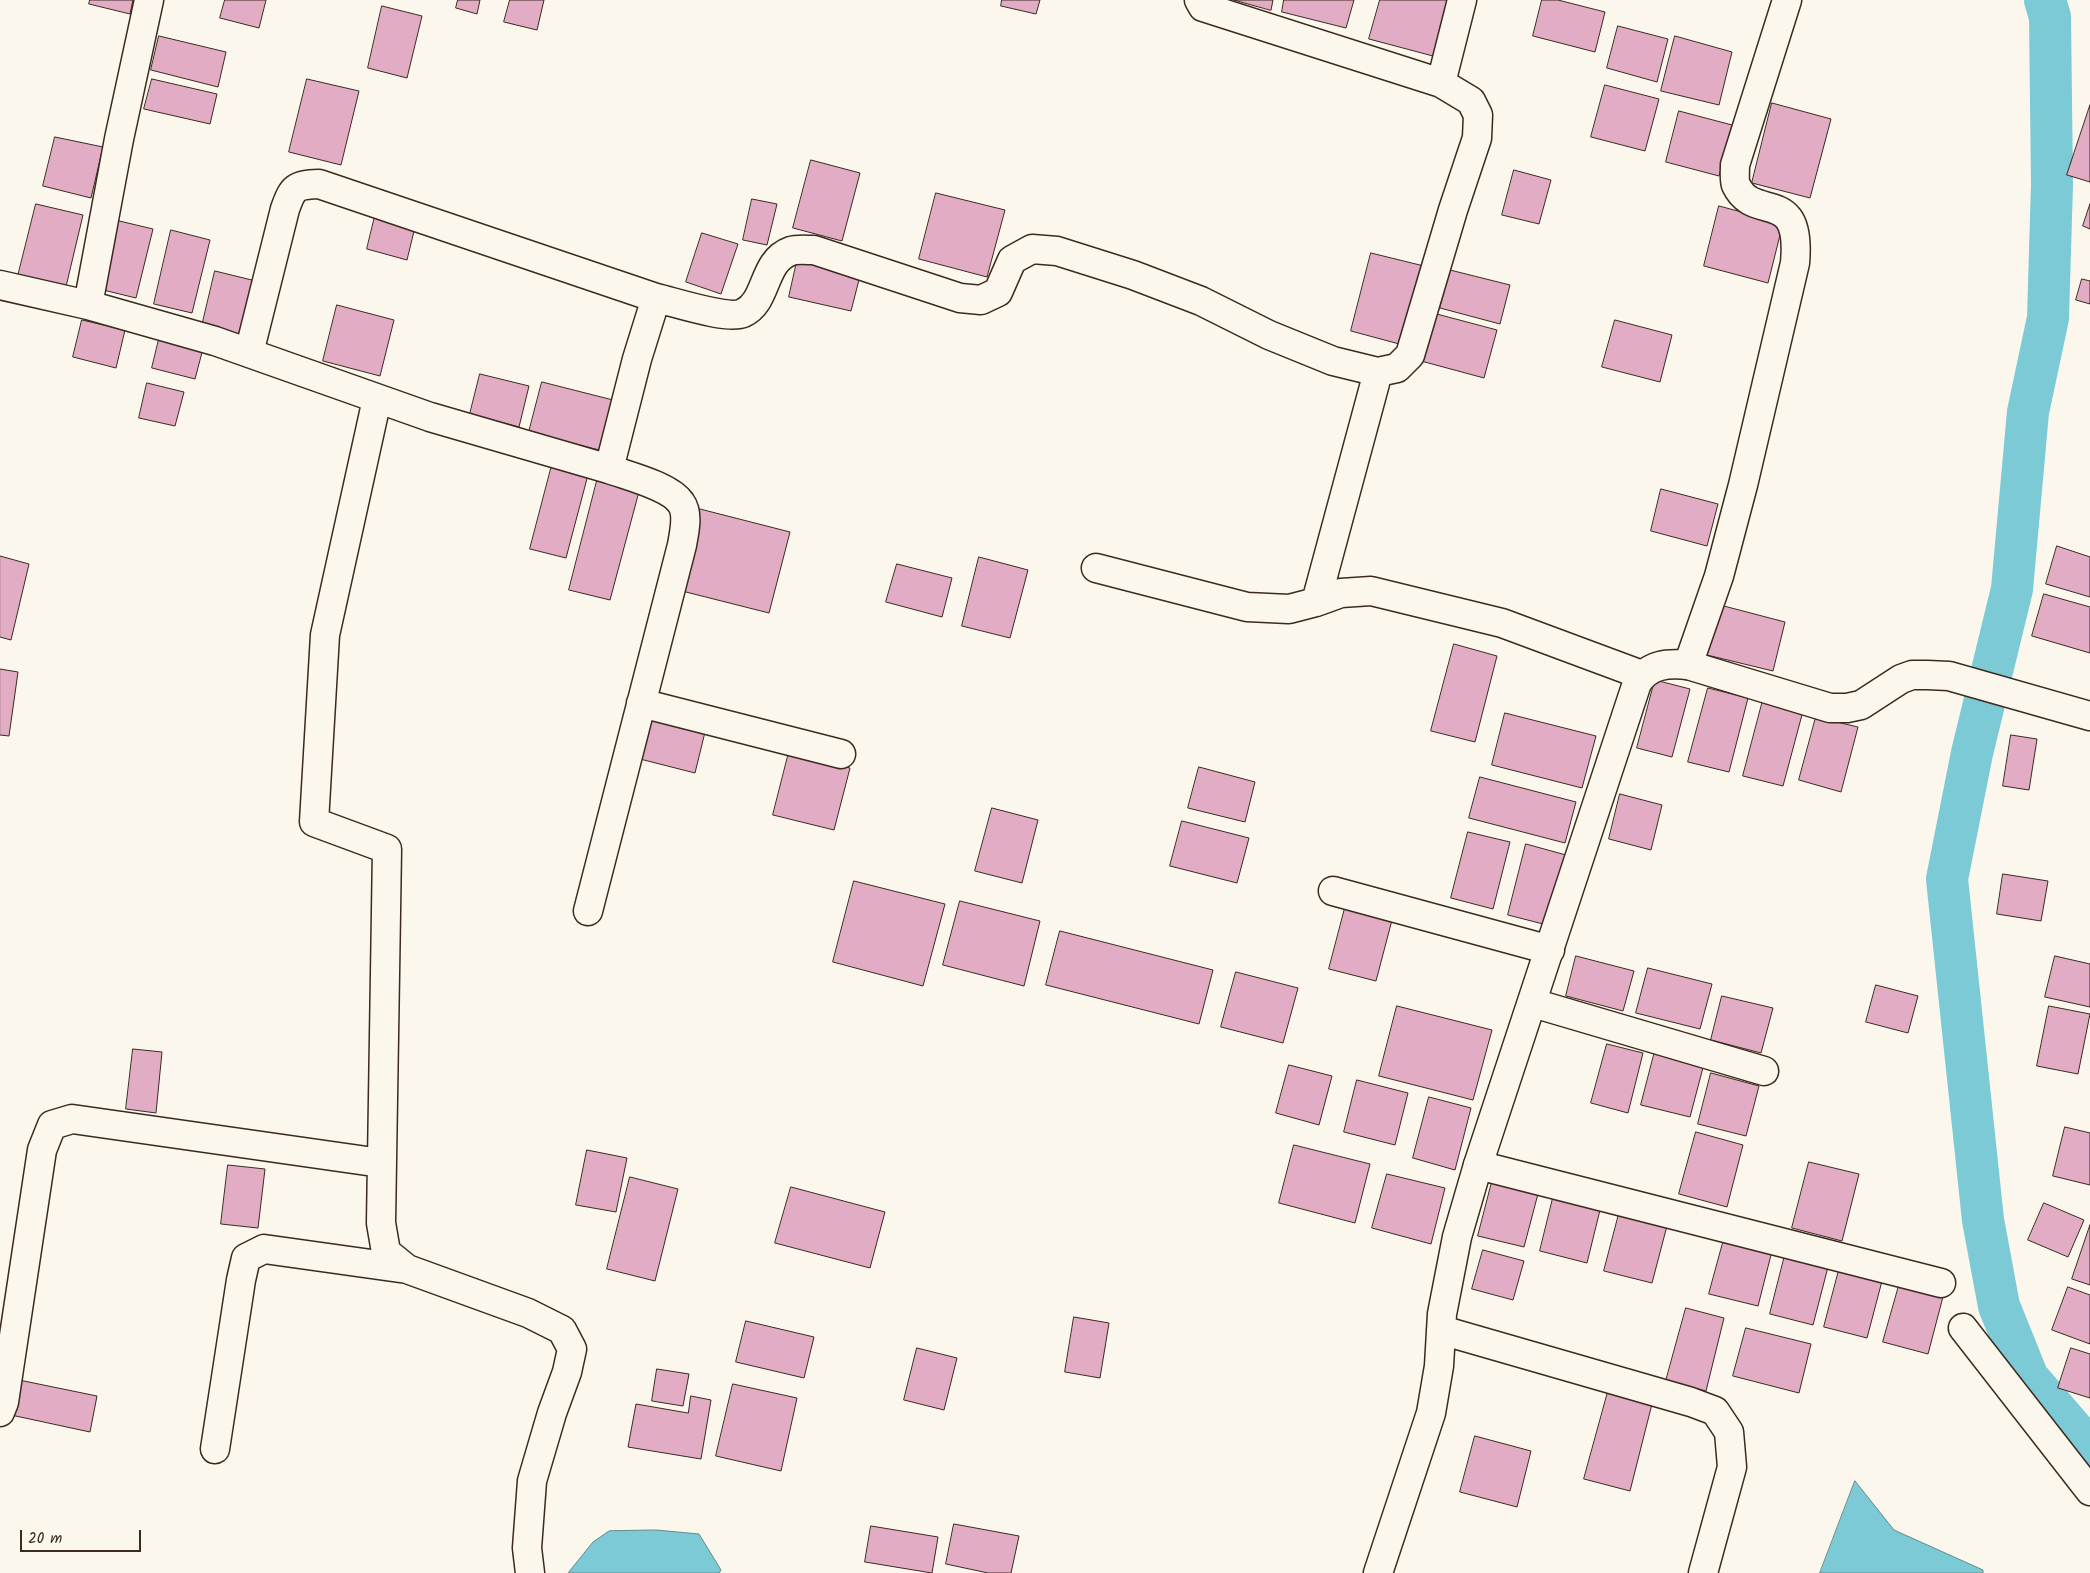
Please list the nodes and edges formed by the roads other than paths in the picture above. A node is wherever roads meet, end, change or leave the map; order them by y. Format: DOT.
graph roads {
  1 [pos="149,0"];
  2 [pos="1199,0"];
  3 [pos="1462,0"];
  4 [pos="1787,0"];
  5 [pos="1441,83"];
  6 [pos="0,285"];
  7 [pos="656,298"];
  8 [pos="88,305"];
  9 [pos="249,354"];
  10 [pos="1378,372"];
  11 [pos="377,399"];
  12 [pos="609,468"];
  13 [pos="1096,568"];
  14 [pos="1316,602"];
  15 [pos="1688,665"];
  16 [pos="1642,675"];
  17 [pos="641,703"];
  18 [pos="2090,716"];
  19 [pos="841,754"];
  20 [pos="1333,891"];
  21 [pos="588,911"];
  22 [pos="1550,950"];
  23 [pos="1533,1003"];
  24 [pos="1764,1071"];
  25 [pos="381,1163"];
  26 [pos="1478,1165"];
  27 [pos="407,1269"];
  28 [pos="1941,1283"];
  29 [pos="1963,1328"];
  30 [pos="1441,1330"];
  31 [pos="0,1412"];
  32 [pos="215,1449"];
  33 [pos="2090,1491"];
  34 [pos="530,1573"];
  35 [pos="1378,1573"];
  36 [pos="1703,1573"];
  1 -- 8 [label="street"];
  2 -- 5 [label="street"];
  3 -- 5 [label="street"];
  4 -- 15 [label="street"];
  5 -- 10 [label="street"];
  6 -- 8 [label="street"];
  7 -- 9 [label="street"];
  7 -- 10 [label="street"];
  7 -- 12 [label="street"];
  8 -- 9 [label="street"];
  9 -- 11 [label="street"];
  10 -- 14 [label="street"];
  11 -- 12 [label="street"];
  11 -- 25 [label="street"];
  12 -- 17 [label="street"];
  13 -- 14 [label="street"];
  14 -- 16 [label="street"];
  15 -- 16 [label="street"];
  15 -- 18 [label="street"];
  16 -- 22 [label="street"];
  17 -- 19 [label="street"];
  17 -- 21 [label="street"];
  20 -- 22 [label="street"];
  22 -- 23 [label="street"];
  23 -- 24 [label="street"];
  23 -- 26 [label="street"];
  25 -- 27 [label="street"];
  25 -- 31 [label="street"];
  26 -- 28 [label="street"];
  26 -- 30 [label="street"];
  27 -- 32 [label="street"];
  27 -- 34 [label="street"];
  29 -- 33 [label="street"];
  30 -- 35 [label="street"];
  30 -- 36 [label="street"];
}
